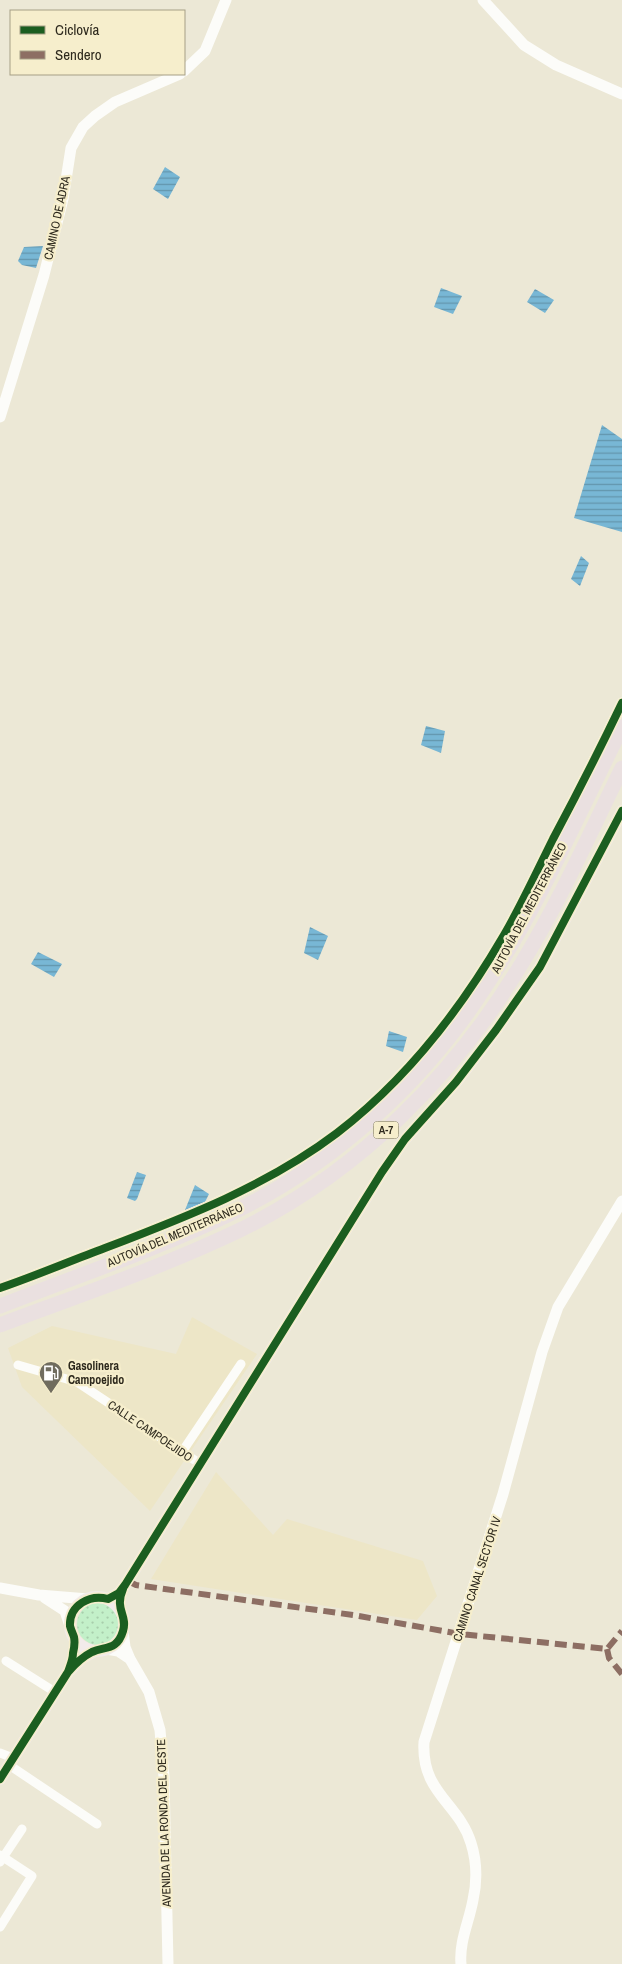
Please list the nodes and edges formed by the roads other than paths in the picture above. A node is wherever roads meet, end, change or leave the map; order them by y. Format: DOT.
graph roads {
  1 [pos="226,0"];
  2 [pos="483,0"];
  3 [pos="185,70"];
  4 [pos="178,75"];
  5 [pos="622,94"];
  6 [pos="0,417"];
  7 [pos="622,703"];
  8 [pos="622,727"];
  9 [pos="622,768"];
  10 [pos="622,811"];
  11 [pos="622,1201"];
  12 [pos="95,1269"];
  13 [pos="101,1286"];
  14 [pos="0,1288"];
  15 [pos="0,1298"];
  16 [pos="0,1306"];
  17 [pos="0,1326"];
  18 [pos="0,1333"];
  19 [pos="241,1364"];
  20 [pos="18,1365"];
  21 [pos="182,1452"];
  22 [pos="199,1463"];
  23 [pos="126,1585"];
  24 [pos="0,1588"];
  25 [pos="39,1595"];
  26 [pos="88,1599"];
  27 [pos="108,1599"];
  28 [pos="120,1609"];
  29 [pos="123,1631"];
  30 [pos="72,1632"];
  31 [pos="101,1650"];
  32 [pos="130,1659"];
  33 [pos="6,1661"];
  34 [pos="68,1672"];
  35 [pos="55,1692"];
  36 [pos="0,1753"];
  37 [pos="11,1761"];
  38 [pos="0,1779"];
  39 [pos="96,1824"];
  40 [pos="22,1829"];
  41 [pos="1,1858"];
  42 [pos="0,1927"];
  43 [pos="168,1964"];
  44 [pos="461,1964"];
  1 -- 3 [label="street"];
  2 -- 5 [label="street"];
  4 -- 6 [label="street, CAMINO DE ADRA"];
  7 -- 14 [label="street"];
  8 -- 12 [label="highway, AUTOVÍA DEL MEDITERRÁNEO / A-7"];
  9 -- 13 [label="highway, AUTOVÍA DEL MEDITERRÁNEO / A-7"];
  10 -- 22 [label="main road"];
  11 -- 44 [label="street, CAMINO CANAL SECTOR IV"];
  12 -- 15 [label="highway"];
  12 -- 16 [label="highway, AUTOVÍA DEL MEDITERRÁNEO / A-7"];
  13 -- 17 [label="highway, AUTOVÍA DEL MEDITERRÁNEO / A-7"];
  13 -- 18 [label="highway"];
  19 -- 21 [label="street"];
  20 -- 21 [label="street, CALLE CAMPOEJIDO"];
  21 -- 22 [label="street, CALLE CAMPOEJIDO"];
  22 -- 23 [label="main road"];
  23 -- 27 [label="main road"];
  23 -- 28 [label="main road"];
  24 -- 25 [label="street"];
  25 -- 26 [label="street"];
  25 -- 30 [label="street"];
  26 -- 27 [label="main road"];
  26 -- 30 [label="main road"];
  27 -- 28 [label="main road"];
  28 -- 29 [label="main road"];
  29 -- 31 [label="main road"];
  29 -- 32 [label="street, AVENIDA DE LA RONDA DEL OESTE"];
  30 -- 31 [label="main road"];
  30 -- 34 [label="main road"];
  31 -- 32 [label="street"];
  31 -- 34 [label="main road"];
  32 -- 43 [label="street, AVENIDA DE LA RONDA DEL OESTE"];
  33 -- 35 [label="street"];
  34 -- 35 [label="main road"];
  35 -- 37 [label="main road"];
  36 -- 37 [label="street"];
  37 -- 38 [label="main road"];
  37 -- 39 [label="street"];
  40 -- 41 [label="street"];
  41 -- 42 [label="street"];
}
